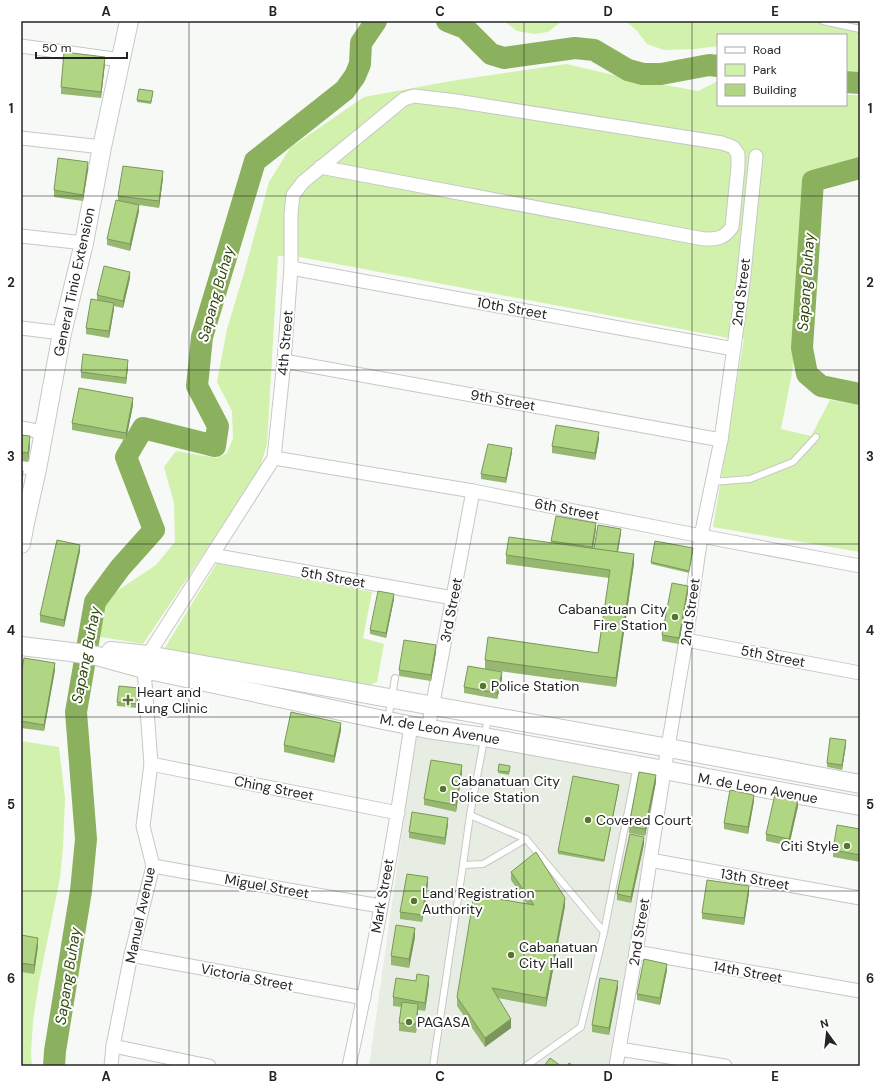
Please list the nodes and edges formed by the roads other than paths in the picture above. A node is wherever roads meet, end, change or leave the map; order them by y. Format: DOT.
graph roads {
  1 [pos="129,21"];
  2 [pos="823,21"];
  3 [pos="860,29"];
  4 [pos="21,46"];
  5 [pos="121,60"];
  6 [pos="21,138"];
  7 [pos="102,148"];
  8 [pos="756,156"];
  9 [pos="320,167"];
  10 [pos="21,236"];
  11 [pos="84,243"];
  12 [pos="291,268"];
  13 [pos="21,328"];
  14 [pos="62,333"];
  15 [pos="734,348"];
  16 [pos="284,361"];
  17 [pos="21,428"];
  18 [pos="43,432"];
  19 [pos="816,437"];
  20 [pos="721,440"];
  21 [pos="274,458"];
  22 [pos="29,468"];
  23 [pos="712,482"];
  24 [pos="473,491"];
  25 [pos="23,523"];
  26 [pos="701,536"];
  27 [pos="21,544"];
  28 [pos="212,555"];
  29 [pos="860,566"];
  30 [pos="453,598"];
  31 [pos="21,636"];
  32 [pos="686,640"];
  33 [pos="21,646"];
  34 [pos="72,649"];
  35 [pos="146,662"];
  36 [pos="860,673"];
  37 [pos="395,678"];
  38 [pos="391,698"];
  39 [pos="432,706"];
  40 [pos="488,716"];
  41 [pos="388,721"];
  42 [pos="419,727"];
  43 [pos="484,737"];
  44 [pos="668,748"];
  45 [pos="150,764"];
  46 [pos="637,765"];
  47 [pos="664,771"];
  48 [pos="860,784"];
  49 [pos="860,806"];
  50 [pos="398,813"];
  51 [pos="470,815"];
  52 [pos="526,839"];
  53 [pos="650,860"];
  54 [pos="464,865"];
  55 [pos="153,866"];
  56 [pos="860,898"];
  57 [pos="380,906"];
  58 [pos="604,932"];
  59 [pos="636,952"];
  60 [pos="131,955"];
  61 [pos="860,991"];
  62 [pos="364,998"];
  63 [pos="113,1046"];
  64 [pos="619,1049"];
  65 [pos="111,1066"];
  66 [pos="209,1066"];
  67 [pos="348,1066"];
  68 [pos="433,1066"];
  69 [pos="526,1066"];
  70 [pos="616,1066"];
  71 [pos="725,1066"];
  1 -- 5 [label="main road, General Tinio Extension"];
  2 -- 3 [label="lane"];
  4 -- 5 [label="street"];
  5 -- 7 [label="main road, General Tinio Extension"];
  6 -- 7 [label="street"];
  7 -- 11 [label="main road, General Tinio Extension"];
  8 -- 15 [label="street, 2nd Street"];
  9 -- 9 [label="street, 4th Street"];
  9 -- 12 [label="street, 4th Street"];
  10 -- 11 [label="street"];
  11 -- 14 [label="main road, General Tinio Extension"];
  12 -- 15 [label="street, 10th Street"];
  12 -- 16 [label="street, 4th Street"];
  13 -- 14 [label="street"];
  14 -- 18 [label="main road, General Tinio Extension"];
  15 -- 20 [label="street, 2nd Street"];
  16 -- 20 [label="street, 9th Street"];
  16 -- 21 [label="street, 4th Street"];
  17 -- 18 [label="street"];
  18 -- 22 [label="main road, General Tinio Extension"];
  19 -- 23 [label="lane"];
  20 -- 23 [label="street, 2nd Street"];
  21 -- 24 [label="street, 6th Street"];
  21 -- 28 [label="street, 4th Street"];
  22 -- 25 [label="main road, General Tinio Extension"];
  23 -- 26 [label="street, 2nd Street"];
  24 -- 26 [label="street, 6th Street"];
  24 -- 30 [label="street, 3rd Street"];
  25 -- 27 [label="main road, General Tinio Extension"];
  26 -- 29 [label="street, 6th Street"];
  26 -- 32 [label="street, 2nd Street"];
  28 -- 30 [label="street, 5th Street"];
  28 -- 35 [label="street, 4th Street"];
  30 -- 39 [label="street, 3rd Street"];
  31 -- 34 [label="main road, M. de Leon Avenue"];
  32 -- 36 [label="street, 5th Street"];
  32 -- 44 [label="street, 2nd Street"];
  33 -- 34 [label="main road, M. de Leon Avenue"];
  34 -- 35 [label="main road, M. de Leon Avenue"];
  35 -- 38 [label="main road, M. de Leon Avenue"];
  35 -- 41 [label="main road, M. de Leon Avenue"];
  35 -- 45 [label="street, Manuel Avenue"];
  37 -- 38 [label="lane"];
  38 -- 39 [label="main road, M. de Leon Avenue"];
  38 -- 41 [label="lane"];
  39 -- 40 [label="main road, M. de Leon Avenue"];
  39 -- 42 [label="street, 3rd Street"];
  40 -- 43 [label="lane"];
  40 -- 44 [label="main road, M. de Leon Avenue"];
  41 -- 42 [label="main road, M. de Leon Avenue"];
  42 -- 43 [label="main road, M. de Leon Avenue"];
  42 -- 50 [label="street, Mark Street"];
  43 -- 46 [label="main road, M. de Leon Avenue"];
  43 -- 51 [label="lane"];
  44 -- 47 [label="street, 2nd Street"];
  44 -- 48 [label="main road, M. de Leon Avenue"];
  45 -- 50 [label="street, Ching Street"];
  45 -- 55 [label="street, Manuel Avenue"];
  46 -- 47 [label="main road, M. de Leon Avenue"];
  46 -- 58 [label="lane"];
  47 -- 49 [label="main road, M. de Leon Avenue"];
  47 -- 53 [label="street, 2nd Street"];
  50 -- 57 [label="street, Mark Street"];
  51 -- 52 [label="lane"];
  51 -- 54 [label="lane"];
  52 -- 54 [label="lane"];
  52 -- 58 [label="lane"];
  53 -- 56 [label="street, 13th Street"];
  53 -- 59 [label="street, 2nd Street"];
  54 -- 68 [label="lane"];
  55 -- 57 [label="street, Miguel Street"];
  55 -- 60 [label="street, Manuel Avenue"];
  57 -- 62 [label="street, Mark Street"];
  58 -- 69 [label="lane"];
  59 -- 61 [label="street, 14th Street"];
  59 -- 64 [label="street, 2nd Street"];
  60 -- 62 [label="street, Victoria Street"];
  60 -- 63 [label="street, Manuel Avenue"];
  62 -- 67 [label="street, Mark Street"];
  63 -- 65 [label="street, Manuel Avenue"];
  63 -- 66 [label="street"];
  64 -- 70 [label="street, 2nd Street"];
  64 -- 71 [label="street"];
}
